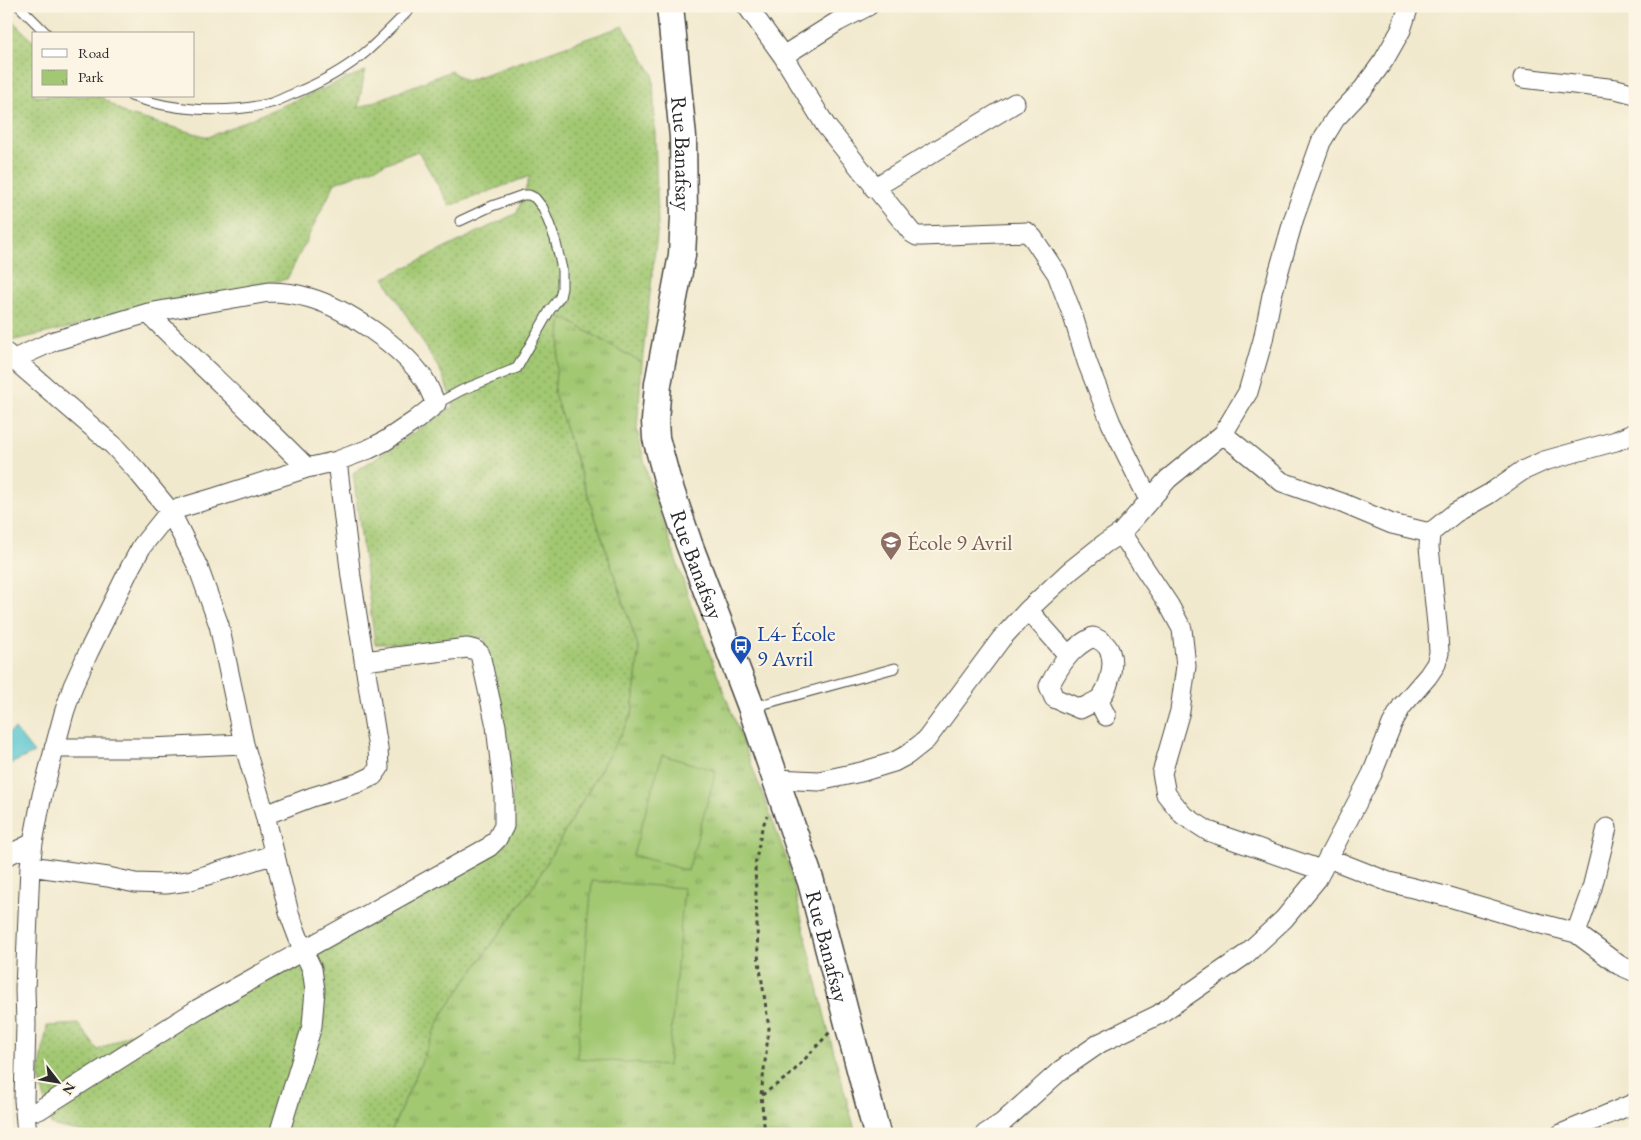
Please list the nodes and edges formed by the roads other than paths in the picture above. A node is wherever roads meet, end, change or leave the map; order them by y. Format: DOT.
graph roads {
  1 [pos="19,6"];
  2 [pos="414,6"];
  3 [pos="670,6"];
  4 [pos="747,6"];
  5 [pos="868,6"];
  6 [pos="1409,6"];
  7 [pos="45,32"];
  8 [pos="783,56"];
  9 [pos="1523,78"];
  10 [pos="1635,94"];
  11 [pos="136,98"];
  12 [pos="1016,103"];
  13 [pos="874,188"];
  14 [pos="460,221"];
  15 [pos="148,313"];
  16 [pos="10,356"];
  17 [pos="436,404"];
  18 [pos="1635,433"];
  19 [pos="1223,434"];
  20 [pos="337,461"];
  21 [pos="307,468"];
  22 [pos="1149,500"];
  23 [pos="170,510"];
  24 [pos="1430,533"];
  25 [pos="1121,534"];
  26 [pos="1028,610"];
  27 [pos="1068,655"];
  28 [pos="364,661"];
  29 [pos="895,668"];
  30 [pos="752,707"];
  31 [pos="244,744"];
  32 [pos="54,748"];
  33 [pos="776,779"];
  34 [pos="265,815"];
  35 [pos="1606,828"];
  36 [pos="33,842"];
  37 [pos="275,854"];
  38 [pos="6,856"];
  39 [pos="1325,864"];
  40 [pos="30,866"];
  41 [pos="1576,933"];
  42 [pos="303,950"];
  43 [pos="1635,972"];
  44 [pos="1635,1103"];
  45 [pos="39,1110"];
  46 [pos="27,1134"];
  47 [pos="279,1134"];
  48 [pos="877,1134"];
  49 [pos="985,1134"];
  50 [pos="1561,1134"];
  1 -- 7 [label="lane"];
  2 -- 11 [label="lane"];
  3 -- 30 [label="main road, Rue Banafsay"];
  4 -- 8 [label="street"];
  5 -- 8 [label="street"];
  6 -- 19 [label="street"];
  8 -- 13 [label="street"];
  9 -- 10 [label="street"];
  12 -- 13 [label="street"];
  13 -- 22 [label="street"];
  14 -- 17 [label="lane"];
  15 -- 16 [label="street"];
  15 -- 17 [label="street"];
  15 -- 21 [label="street"];
  16 -- 23 [label="street"];
  17 -- 20 [label="street"];
  18 -- 24 [label="street"];
  19 -- 22 [label="street"];
  19 -- 24 [label="street"];
  20 -- 21 [label="street"];
  20 -- 28 [label="street"];
  21 -- 23 [label="street"];
  22 -- 25 [label="street"];
  23 -- 31 [label="street"];
  23 -- 32 [label="street"];
  24 -- 39 [label="street"];
  25 -- 26 [label="street"];
  25 -- 39 [label="street"];
  26 -- 27 [label="street"];
  26 -- 33 [label="street"];
  27 -- 27 [label="street"];
  28 -- 34 [label="street"];
  28 -- 42 [label="street"];
  29 -- 30 [label="lane"];
  30 -- 33 [label="main road, Rue Banafsay"];
  31 -- 32 [label="street"];
  31 -- 34 [label="street"];
  32 -- 36 [label="street"];
  33 -- 48 [label="main road, Rue Banafsay"];
  34 -- 37 [label="street"];
  35 -- 41 [label="street"];
  36 -- 38 [label="street"];
  36 -- 40 [label="street"];
  37 -- 40 [label="street"];
  37 -- 42 [label="street"];
  39 -- 41 [label="street"];
  39 -- 49 [label="street"];
  40 -- 46 [label="street"];
  41 -- 43 [label="street"];
  42 -- 45 [label="street"];
  42 -- 47 [label="street"];
  44 -- 50 [label="street"];
}
